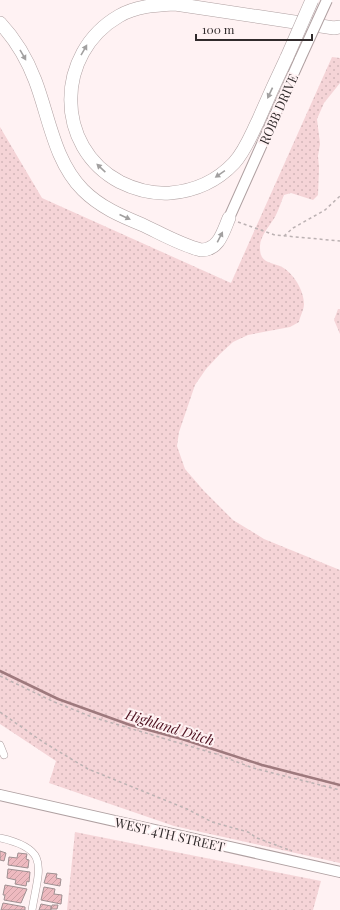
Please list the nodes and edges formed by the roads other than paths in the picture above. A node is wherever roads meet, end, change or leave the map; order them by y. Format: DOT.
graph roads {
  1 [pos="199,0"];
  2 [pos="312,0"];
  3 [pos="327,0"];
  4 [pos="340,21"];
  5 [pos="0,23"];
  6 [pos="340,27"];
  7 [pos="229,218"];
  8 [pos="0,745"];
  9 [pos="4,755"];
  10 [pos="0,795"];
  11 [pos="0,838"];
  12 [pos="340,872"];
  13 [pos="32,910"];
  1 -- 4 [label="highway"];
  2 -- 6 [label="highway, one-way, bridge"];
  3 -- 7 [label="main road, ROBB DRIVE, bridge"];
  5 -- 7 [label="highway, one-way"];
  8 -- 9 [label="street"];
  10 -- 12 [label="main road, WEST 4TH STREET"];
  11 -- 13 [label="street"];
}
